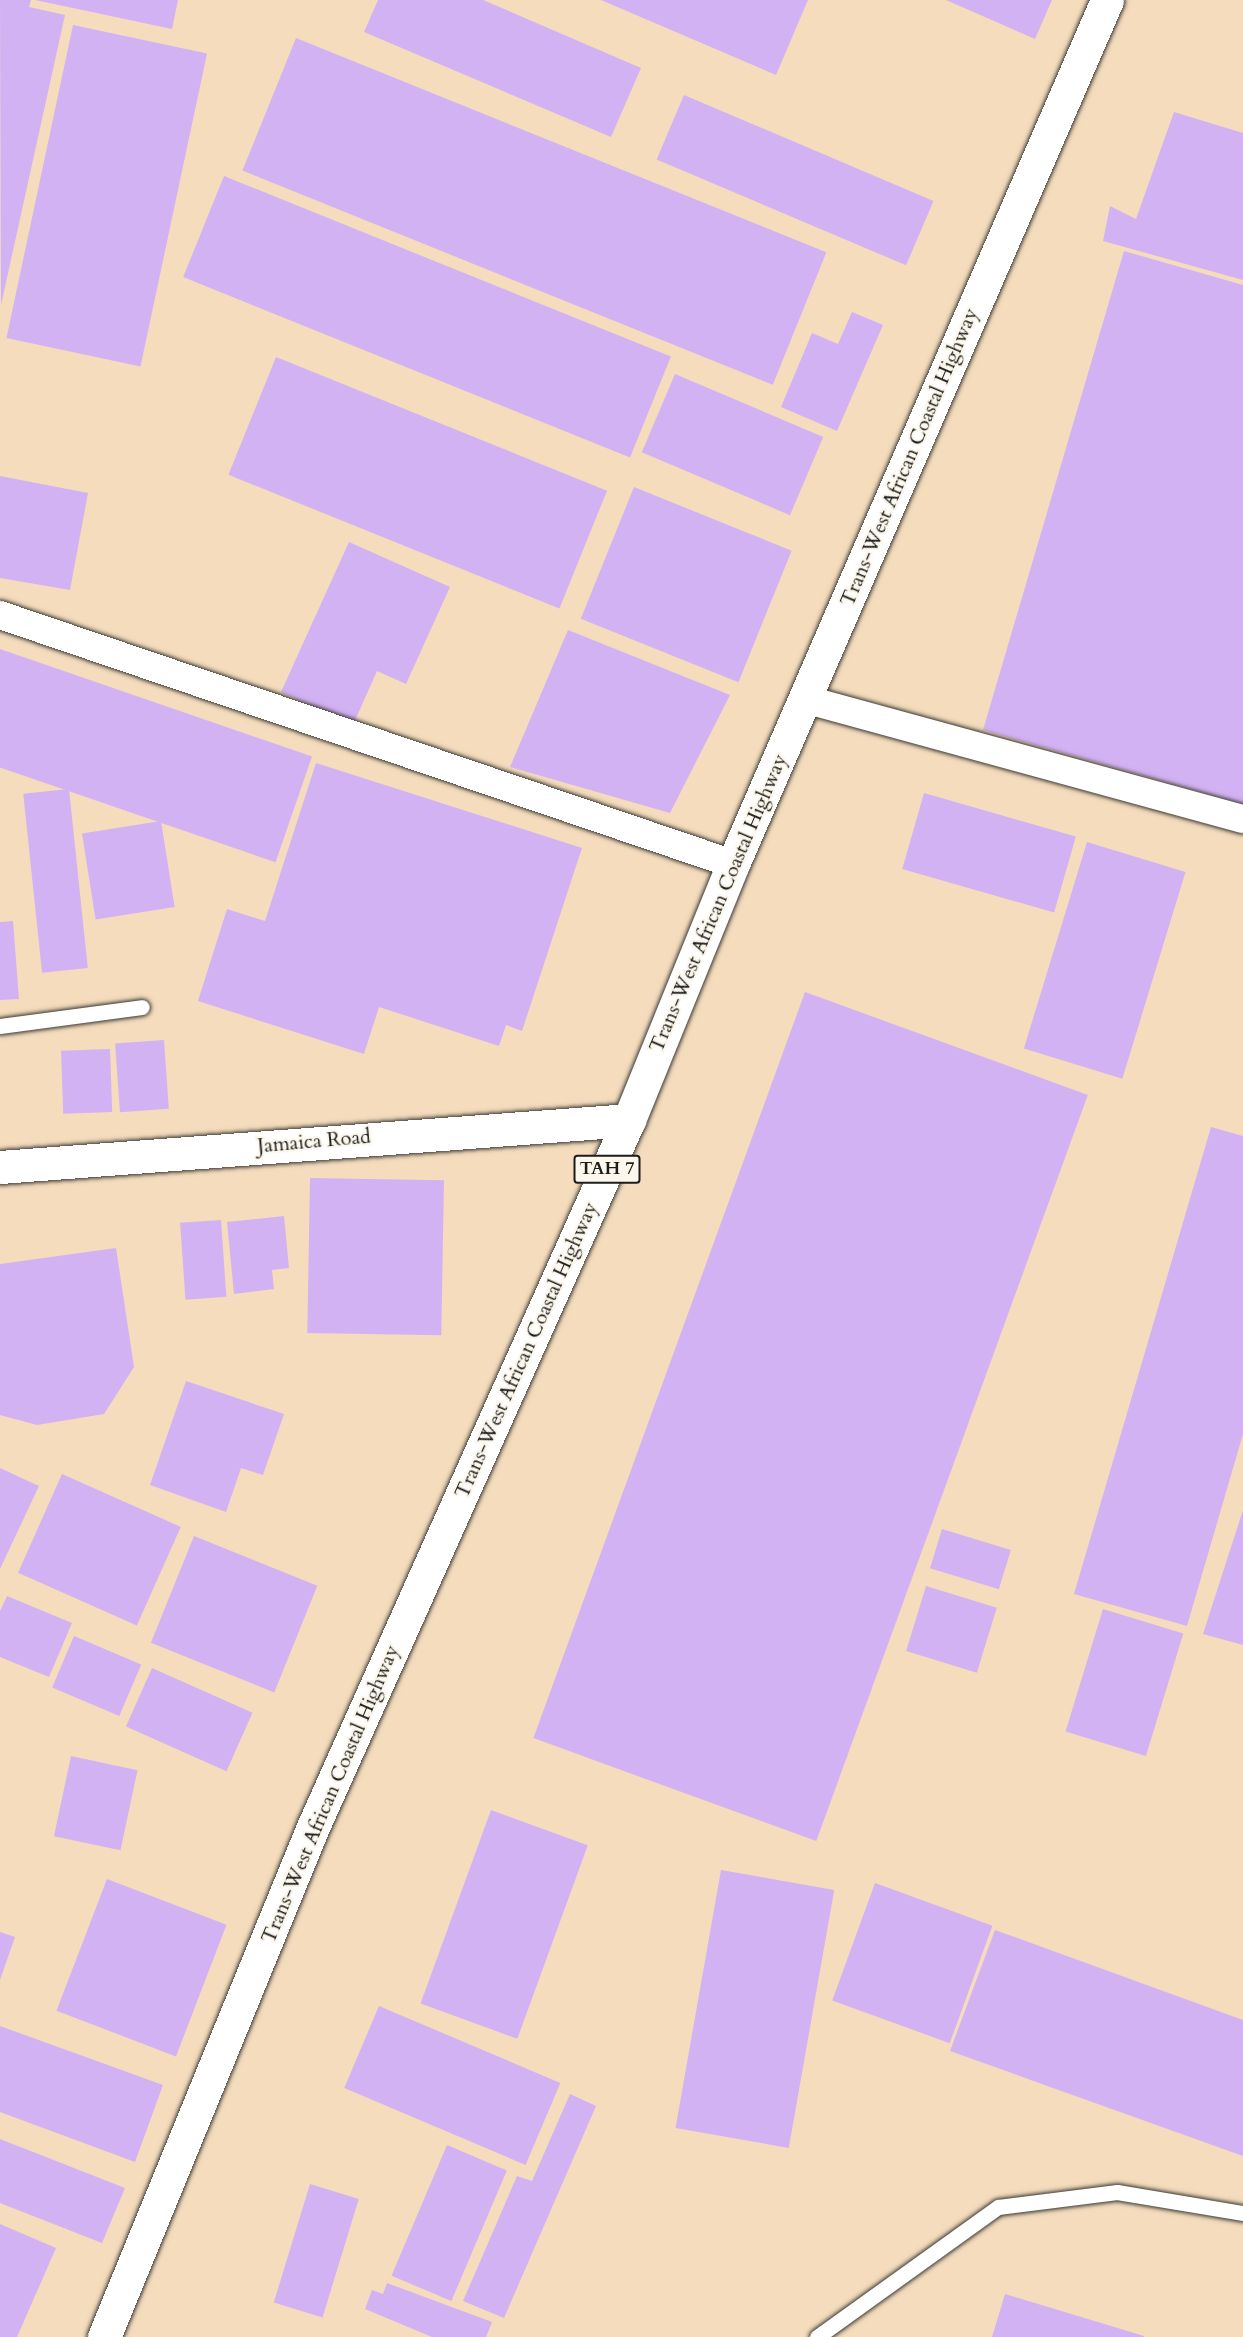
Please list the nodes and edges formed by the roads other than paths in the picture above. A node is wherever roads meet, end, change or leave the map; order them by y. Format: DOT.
graph roads {
  1 [pos="1107,0"];
  2 [pos="0,615"];
  3 [pos="804,699"];
  4 [pos="1243,819"];
  5 [pos="733,864"];
  6 [pos="142,1007"];
  7 [pos="0,1026"];
  8 [pos="629,1120"];
  9 [pos="0,1167"];
  10 [pos="1243,2213"];
  11 [pos="104,2337"];
  12 [pos="817,2337"];
  1 -- 3 [label="main road, Trans-West African Coastal Highway / TAH 7"];
  2 -- 5 [label="street"];
  3 -- 4 [label="street"];
  3 -- 5 [label="main road, Trans-West African Coastal Highway / TAH 7"];
  5 -- 8 [label="main road, Trans-West African Coastal Highway / TAH 7"];
  6 -- 7 [label="lane"];
  8 -- 9 [label="main road, Jamaica Road"];
  8 -- 11 [label="main road, Trans-West African Coastal Highway / TAH 7"];
  10 -- 12 [label="lane"];
}
